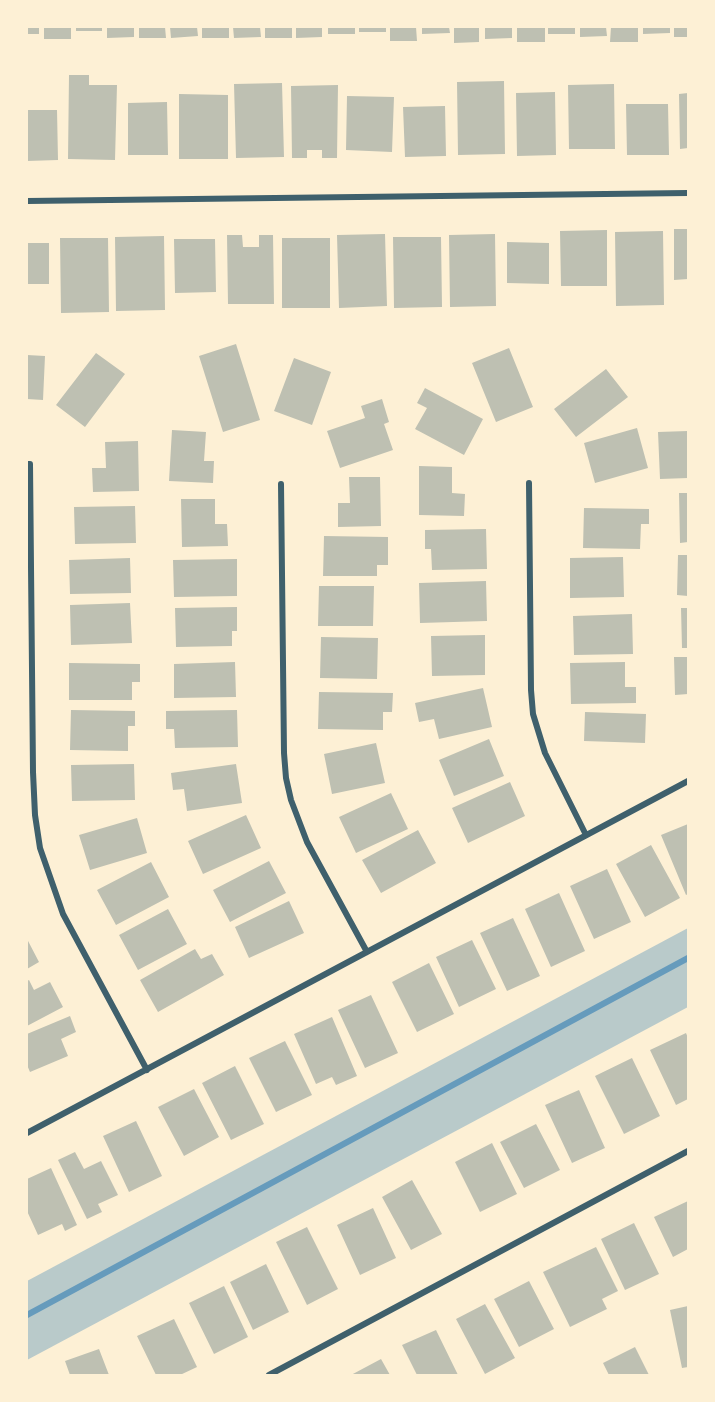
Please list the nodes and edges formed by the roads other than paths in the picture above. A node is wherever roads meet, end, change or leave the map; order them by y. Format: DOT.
graph roads {
  1 [pos="688,193"];
  2 [pos="27,201"];
  3 [pos="28,464"];
  4 [pos="529,483"];
  5 [pos="281,484"];
  6 [pos="688,781"];
  7 [pos="586,835"];
  8 [pos="368,952"];
  9 [pos="147,1070"];
  10 [pos="27,1134"];
  11 [pos="688,1151"];
  12 [pos="269,1375"];
  1 -- 2 [label="street"];
  3 -- 9 [label="street"];
  4 -- 7 [label="street"];
  5 -- 8 [label="street"];
  6 -- 7 [label="street"];
  7 -- 8 [label="street"];
  8 -- 9 [label="street"];
  9 -- 10 [label="street"];
  11 -- 12 [label="street"];
}
